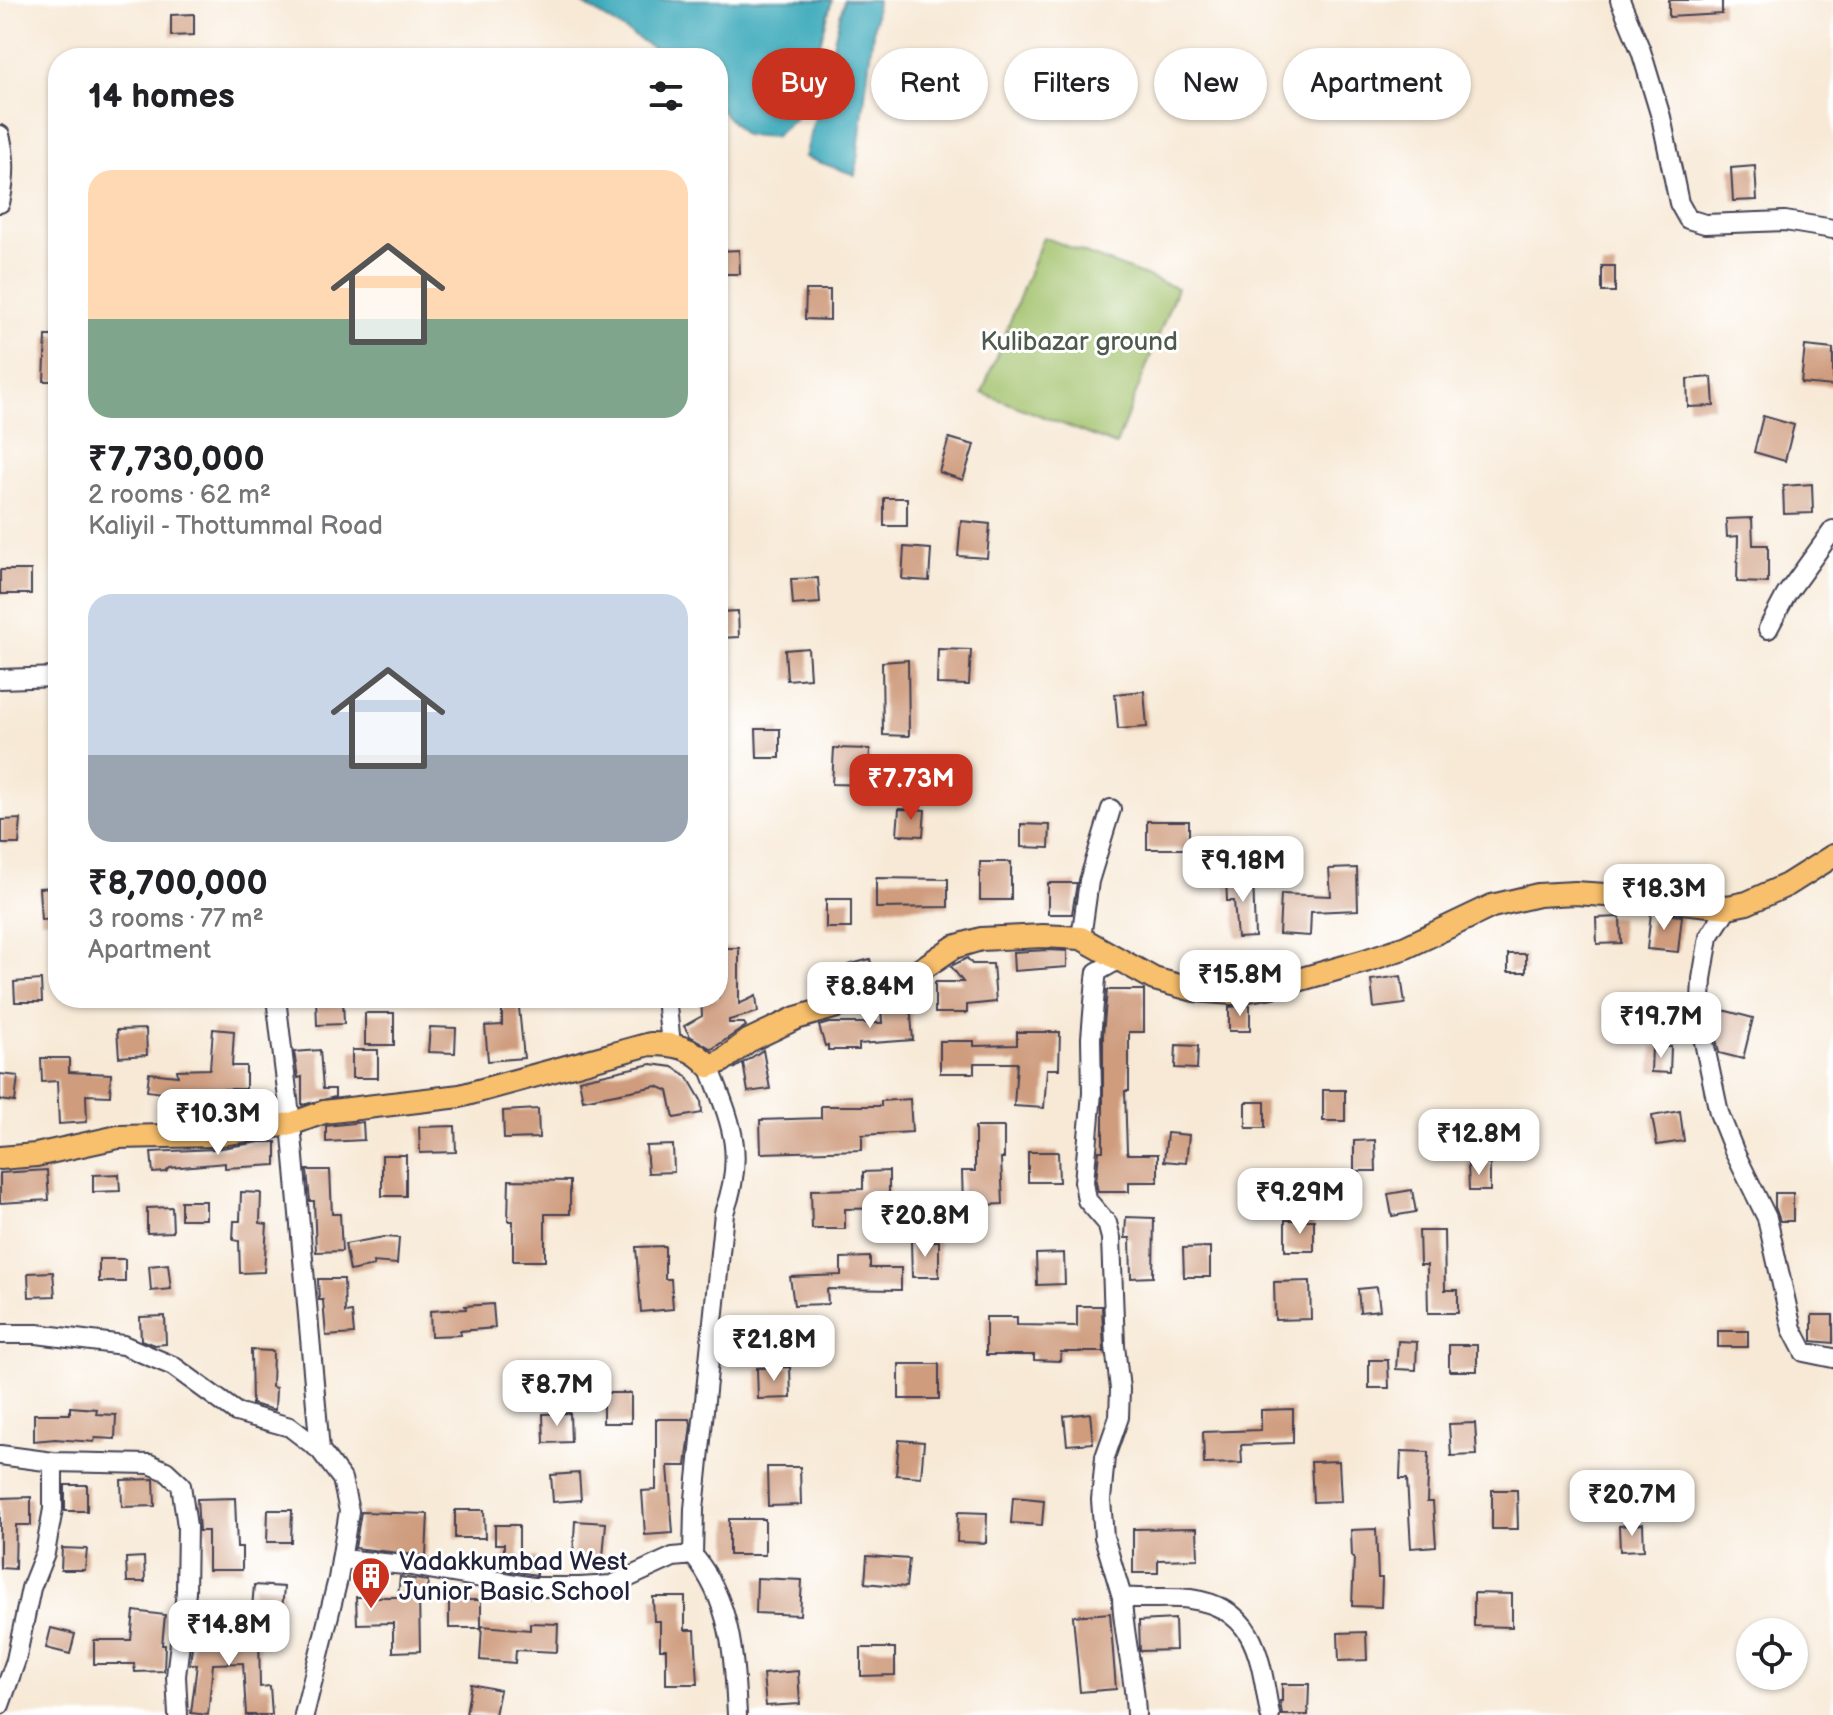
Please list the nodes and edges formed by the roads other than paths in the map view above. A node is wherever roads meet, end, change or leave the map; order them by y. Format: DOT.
graph roads {
  1 [pos="1620,0"];
  2 [pos="0,135"];
  3 [pos="0,203"];
  4 [pos="1833,229"];
  5 [pos="1833,530"];
  6 [pos="1768,629"];
  7 [pos="48,677"];
  8 [pos="0,679"];
  9 [pos="1111,809"];
  10 [pos="1833,856"];
  11 [pos="1728,907"];
  12 [pos="1081,938"];
  13 [pos="1118,960"];
  14 [pos="277,1008"];
  15 [pos="667,1008"];
  16 [pos="671,1044"];
  17 [pos="709,1066"];
  18 [pos="291,1124"];
  19 [pos="0,1158"];
  20 [pos="0,1334"];
  21 [pos="1833,1358"];
  22 [pos="320,1450"];
  23 [pos="0,1455"];
  24 [pos="53,1462"];
  25 [pos="693,1555"];
  26 [pos="341,1559"];
  27 [pos="1122,1597"];
  28 [pos="0,1705"];
  29 [pos="178,1715"];
  30 [pos="304,1715"];
  31 [pos="737,1715"];
  32 [pos="1136,1715"];
  33 [pos="1270,1715"];
  1 -- 4 [label="street"];
  2 -- 3 [label="street"];
  5 -- 6 [label="street"];
  7 -- 8 [label="street"];
  9 -- 12 [label="street"];
  10 -- 11 [label="main road"];
  11 -- 13 [label="main road"];
  11 -- 21 [label="street"];
  12 -- 13 [label="main road"];
  12 -- 17 [label="main road"];
  13 -- 27 [label="street"];
  14 -- 18 [label="street"];
  15 -- 16 [label="street"];
  16 -- 17 [label="main road"];
  16 -- 18 [label="main road"];
  17 -- 25 [label="street"];
  18 -- 19 [label="main road"];
  18 -- 22 [label="street"];
  20 -- 22 [label="street"];
  22 -- 26 [label="street"];
  23 -- 24 [label="street"];
  24 -- 28 [label="street"];
  24 -- 29 [label="street"];
  25 -- 26 [label="street"];
  25 -- 31 [label="street"];
  26 -- 30 [label="street"];
  27 -- 32 [label="street"];
  27 -- 33 [label="street"];
}
